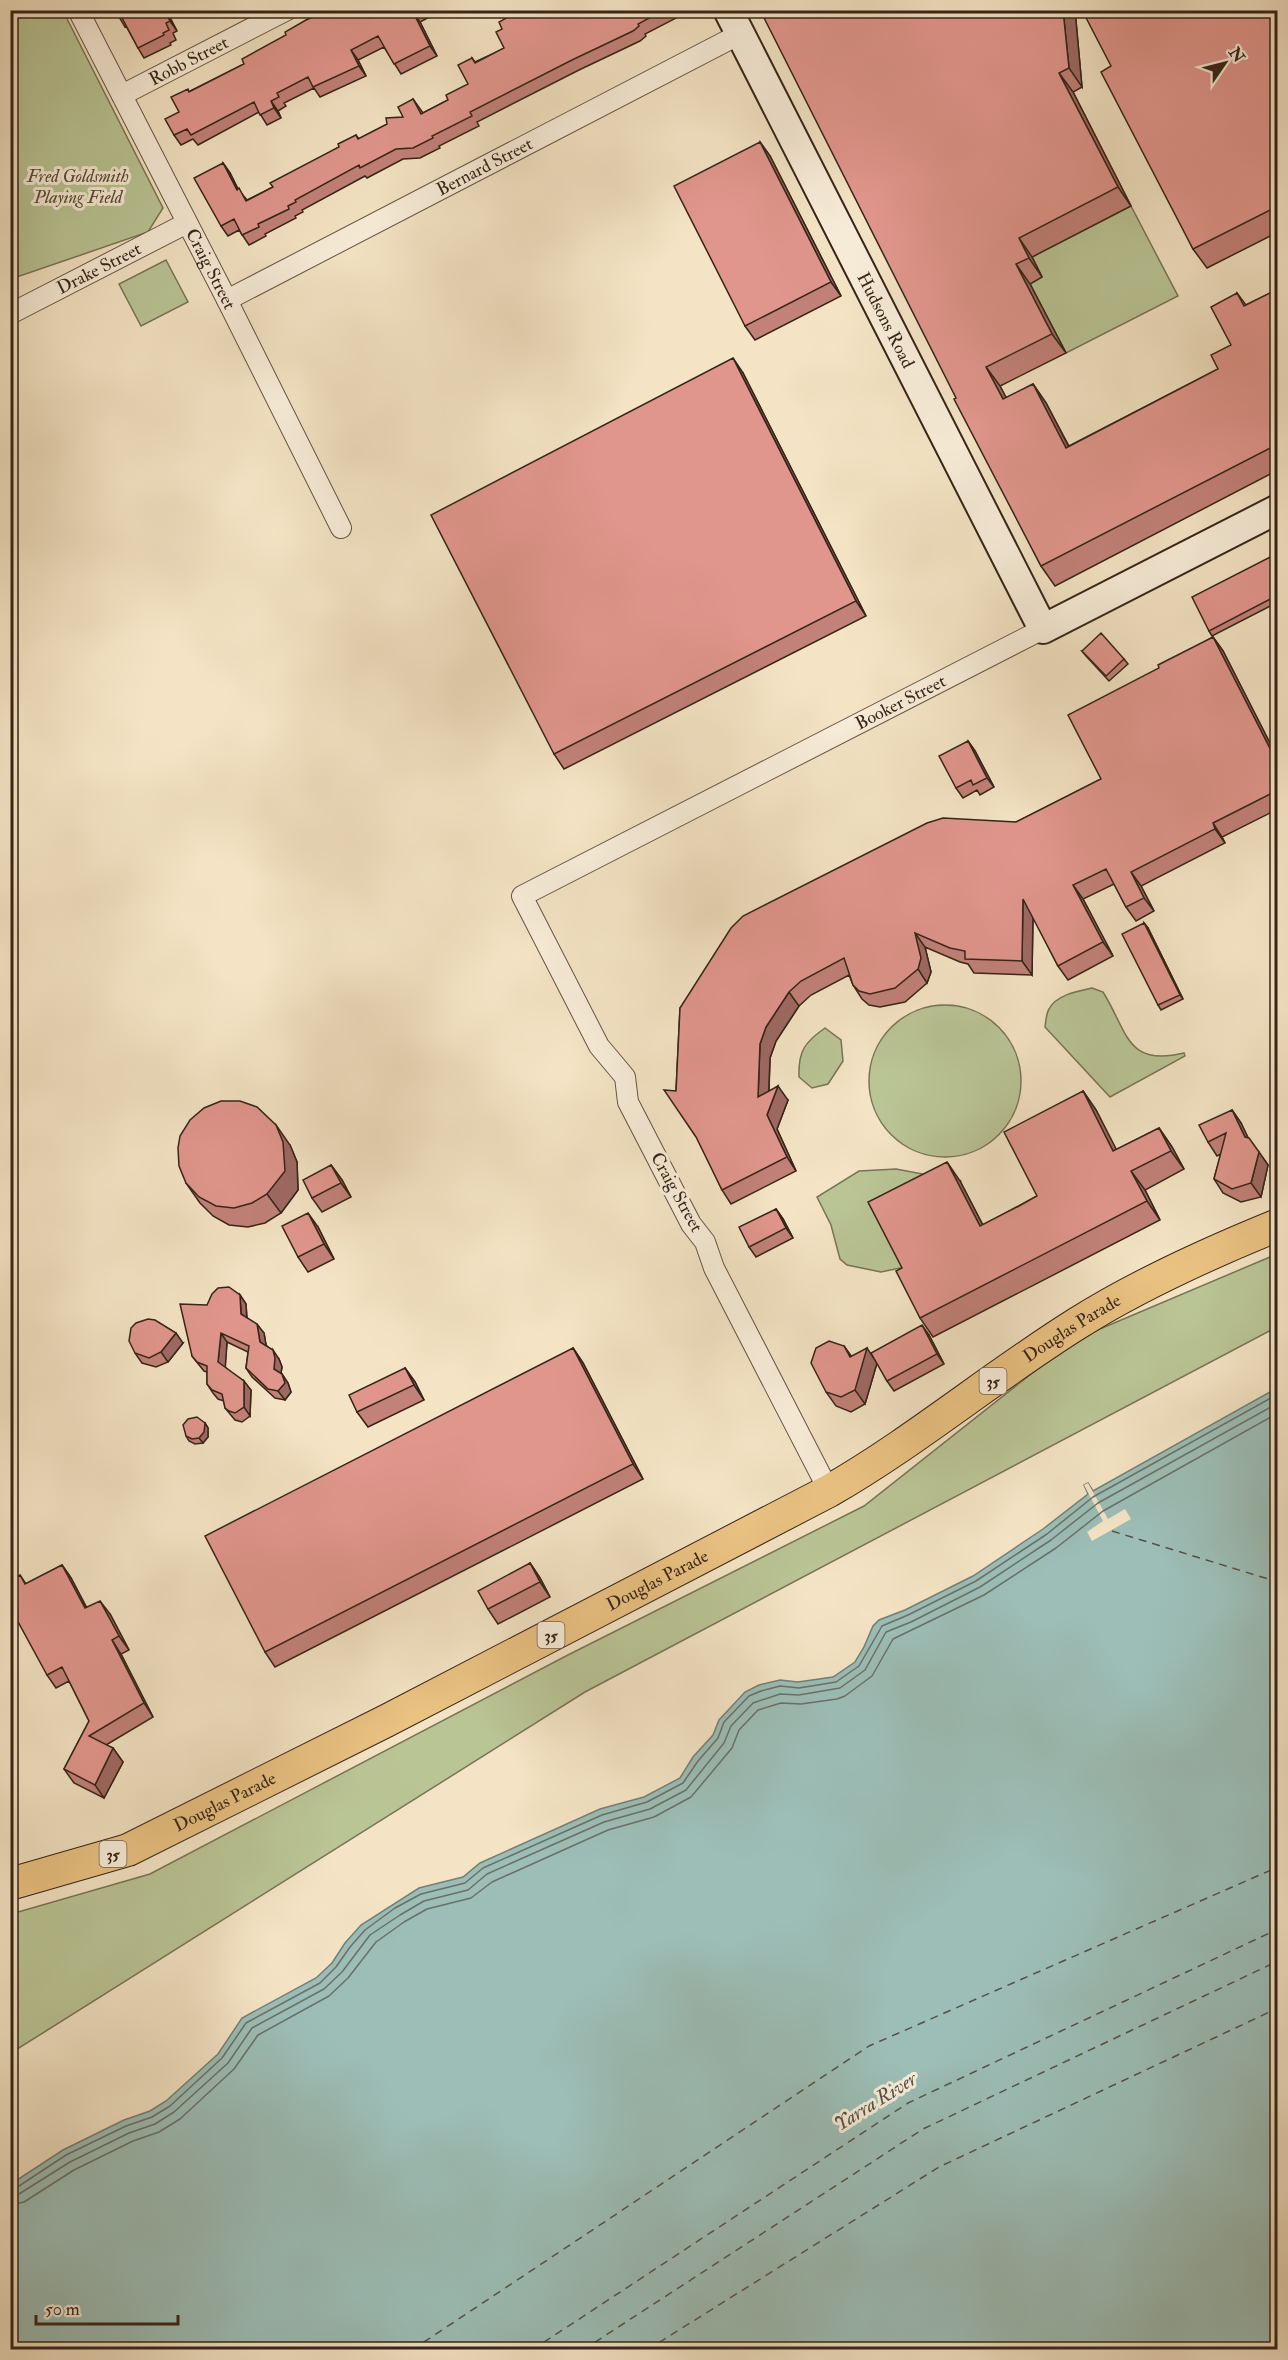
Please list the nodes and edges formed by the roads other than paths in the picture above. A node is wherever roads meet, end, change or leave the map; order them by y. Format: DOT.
graph roads {
  1 [pos="78,10"];
  2 [pos="287,10"];
  3 [pos="734,22"];
  4 [pos="122,95"];
  5 [pos="187,223"];
  6 [pos="227,300"];
  7 [pos="10,314"];
  8 [pos="1278,509"];
  9 [pos="340,528"];
  10 [pos="1043,629"];
  11 [pos="522,896"];
  12 [pos="1278,1226"];
  13 [pos="829,1491"];
  14 [pos="10,1884"];
  1 -- 4 [label="street, Craig Street"];
  2 -- 4 [label="street, Robb Street"];
  3 -- 6 [label="street, Bernard Street"];
  3 -- 10 [label="street, Hudsons Road"];
  4 -- 5 [label="street, Craig Street"];
  5 -- 6 [label="street, Craig Street"];
  5 -- 7 [label="street, Drake Street"];
  6 -- 9 [label="street, Craig Street"];
  8 -- 10 [label="street, Booker Street"];
  10 -- 11 [label="street, Booker Street"];
  11 -- 13 [label="street, Craig Street"];
  12 -- 13 [label="main road, Douglas Parade / 35"];
  13 -- 14 [label="main road, Douglas Parade / 35"];
}
